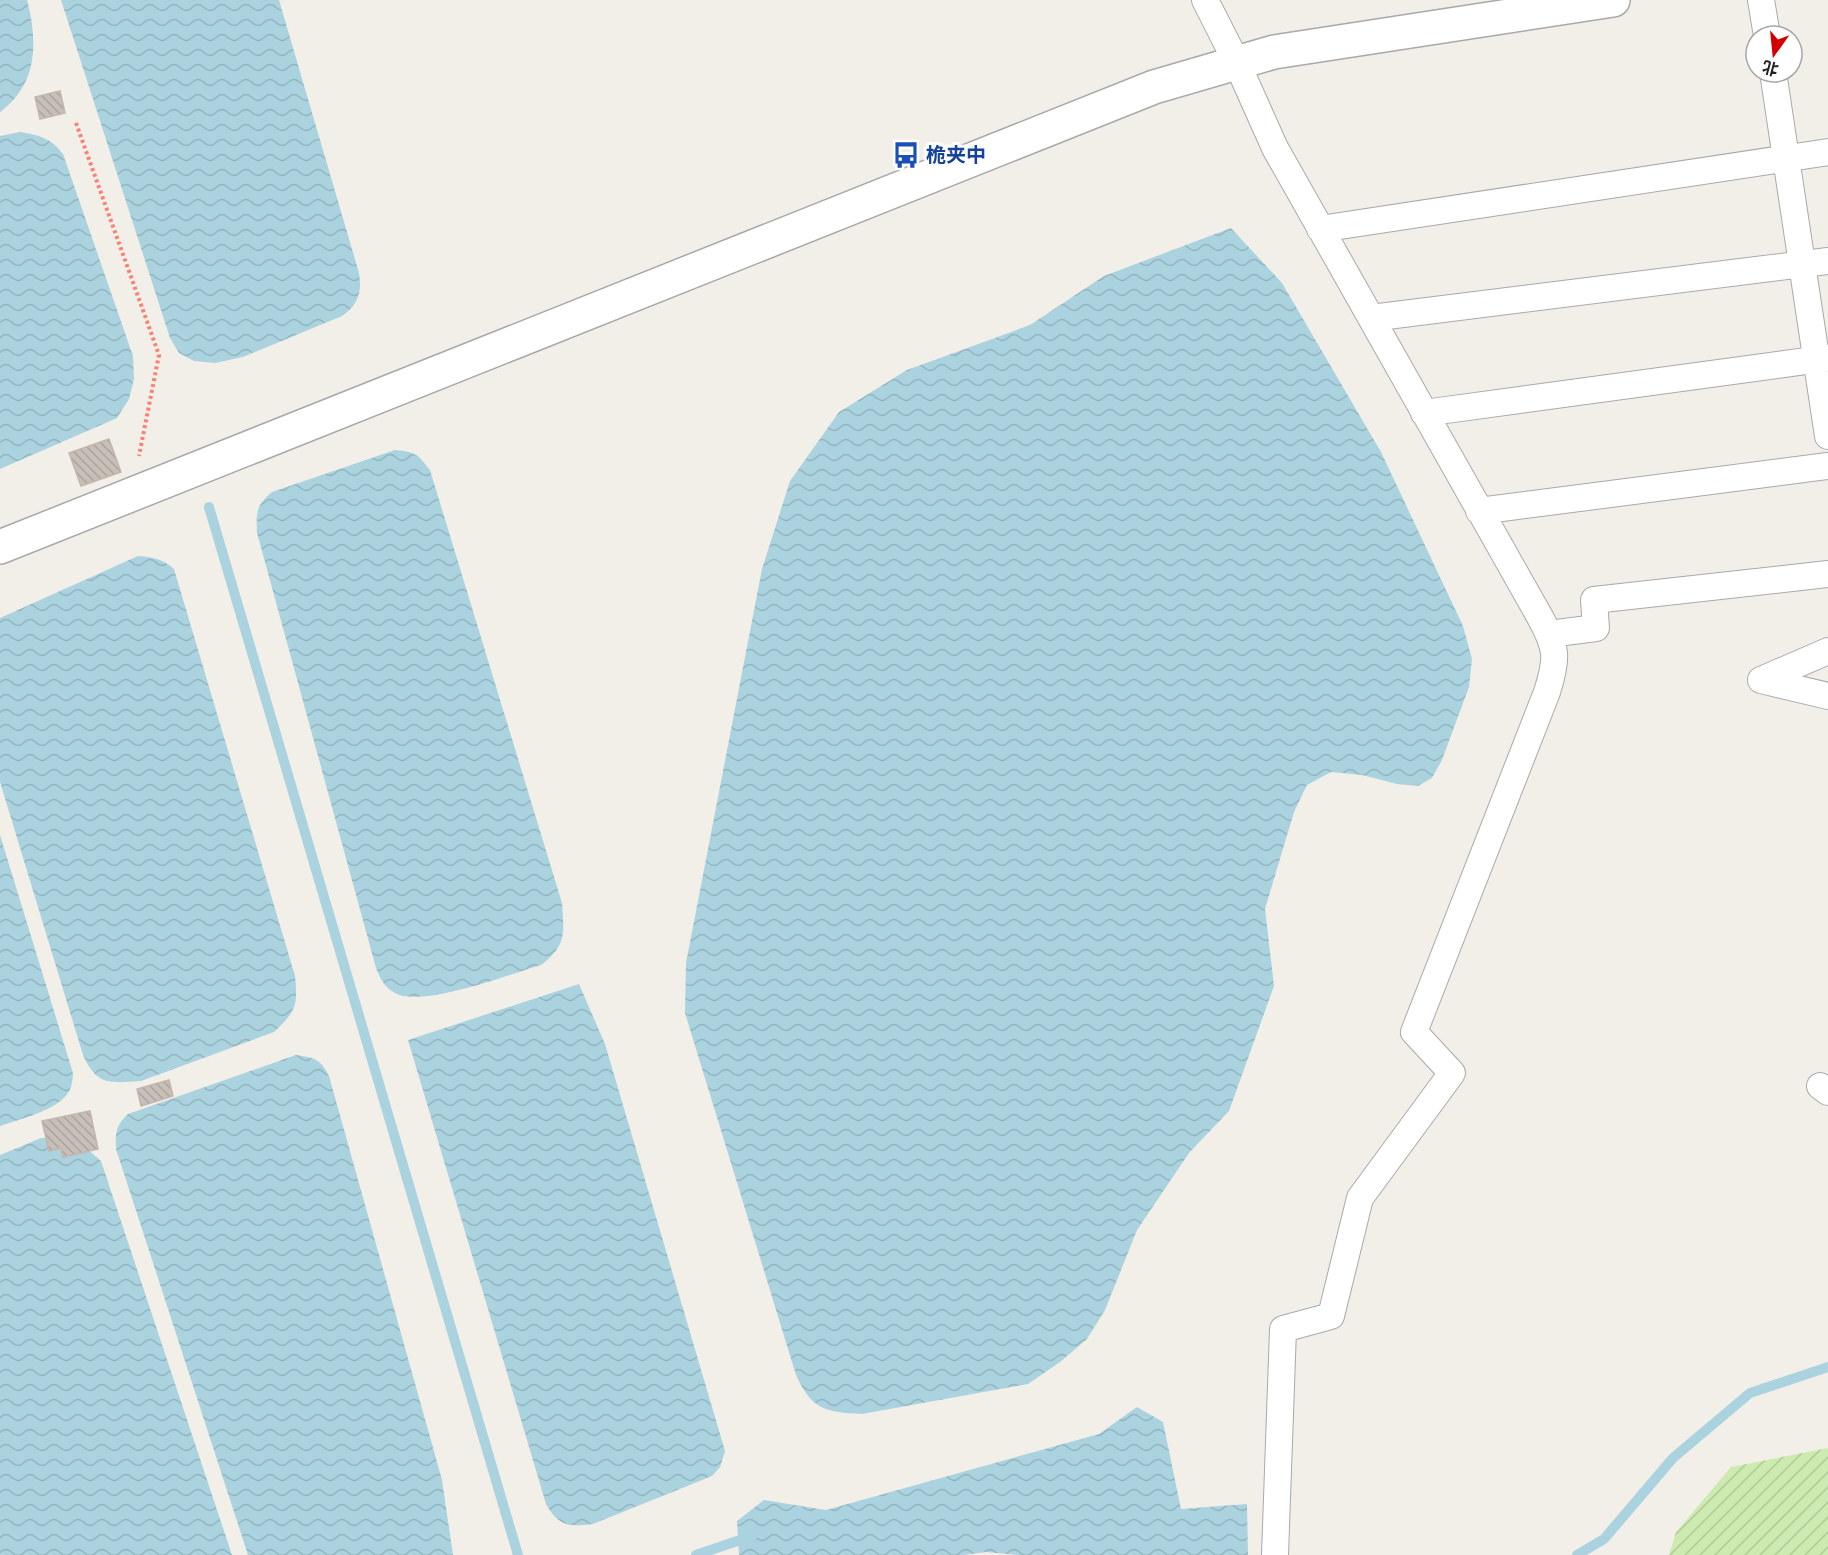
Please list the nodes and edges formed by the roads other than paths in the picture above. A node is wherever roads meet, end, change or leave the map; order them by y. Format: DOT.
graph roads {
  1 [pos="1204,0"];
  2 [pos="1613,0"];
  3 [pos="1761,0"];
  4 [pos="1765,24"];
  5 [pos="1237,63"];
  6 [pos="1775,84"];
  7 [pos="1828,152"];
  8 [pos="1786,157"];
  9 [pos="1320,228"];
  10 [pos="1828,261"];
  11 [pos="1802,264"];
  12 [pos="1371,318"];
  13 [pos="1822,359"];
  14 [pos="1424,413"];
  15 [pos="1828,436"];
  16 [pos="1828,466"];
  17 [pos="1479,511"];
  18 [pos="0,547"];
  19 [pos="1828,574"];
  20 [pos="1550,634"];
  21 [pos="1828,651"];
  22 [pos="1828,696"];
  23 [pos="1275,1555"];
  1 -- 5 [label="street"];
  2 -- 5 [label="street"];
  3 -- 4 [label="street"];
  5 -- 9 [label="street"];
  5 -- 18 [label="street"];
  6 -- 8 [label="street"];
  7 -- 8 [label="street"];
  8 -- 9 [label="street"];
  8 -- 11 [label="street"];
  9 -- 12 [label="street"];
  10 -- 11 [label="street"];
  11 -- 12 [label="street"];
  11 -- 13 [label="street"];
  12 -- 14 [label="street"];
  13 -- 14 [label="street"];
  13 -- 15 [label="street"];
  14 -- 17 [label="street"];
  16 -- 17 [label="street"];
  17 -- 20 [label="street"];
  19 -- 20 [label="street"];
  20 -- 23 [label="street"];
  21 -- 22 [label="street"];
}
